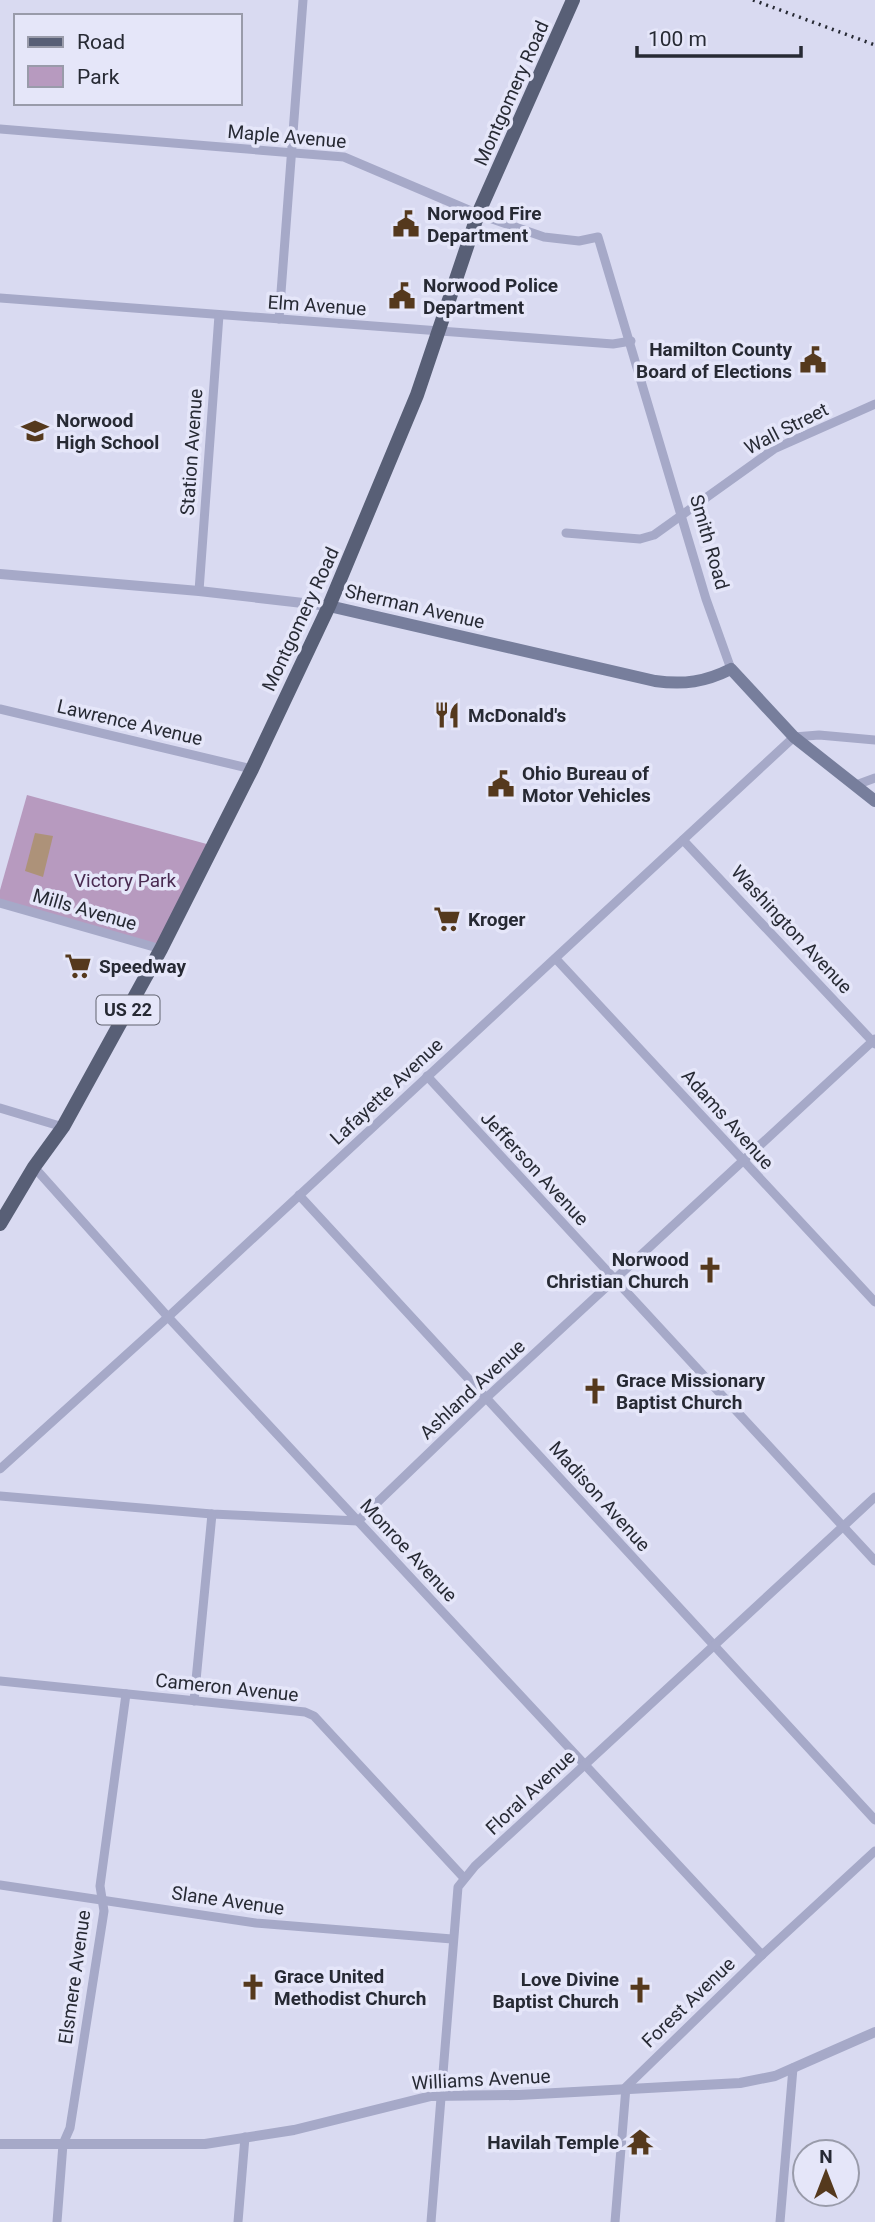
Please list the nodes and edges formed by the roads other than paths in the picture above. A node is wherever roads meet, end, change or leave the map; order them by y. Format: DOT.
graph roads {
  1 [pos="303,0"];
  2 [pos="573,0"];
  3 [pos="0,130"];
  4 [pos="291,153"];
  5 [pos="478,214"];
  6 [pos="598,237"];
  7 [pos="0,298"];
  8 [pos="219,316"];
  9 [pos="279,319"];
  10 [pos="439,332"];
  11 [pos="631,341"];
  12 [pos="875,404"];
  13 [pos="683,514"];
  14 [pos="566,533"];
  15 [pos="0,574"];
  16 [pos="200,591"];
  17 [pos="329,606"];
  18 [pos="731,670"];
  19 [pos="0,709"];
  20 [pos="794,737"];
  21 [pos="875,740"];
  22 [pos="252,769"];
  23 [pos="875,778"];
  24 [pos="856,785"];
  25 [pos="875,801"];
  26 [pos="683,840"];
  27 [pos="0,903"];
  28 [pos="161,948"];
  29 [pos="556,959"];
  30 [pos="874,1042"];
  31 [pos="427,1076"];
  32 [pos="0,1108"];
  33 [pos="63,1127"];
  34 [pos="743,1162"];
  35 [pos="34,1167"];
  36 [pos="299,1195"];
  37 [pos="0,1224"];
  38 [pos="615,1281"];
  39 [pos="875,1302"];
  40 [pos="168,1317"];
  41 [pos="485,1399"];
  42 [pos="0,1469"];
  43 [pos="0,1496"];
  44 [pos="875,1497"];
  45 [pos="212,1514"];
  46 [pos="358,1521"];
  47 [pos="842,1526"];
  48 [pos="875,1561"];
  49 [pos="713,1646"];
  50 [pos="0,1681"];
  51 [pos="126,1694"];
  52 [pos="194,1700"];
  53 [pos="586,1765"];
  54 [pos="875,1820"];
  55 [pos="875,1851"];
  56 [pos="464,1878"];
  57 [pos="0,1885"];
  58 [pos="100,1899"];
  59 [pos="452,1939"];
  60 [pos="762,1955"];
  61 [pos="875,2032"];
  62 [pos="793,2068"];
  63 [pos="626,2087"];
  64 [pos="443,2096"];
  65 [pos="245,2137"];
  66 [pos="0,2144"];
  67 [pos="64,2144"];
  68 [pos="57,2222"];
  69 [pos="238,2222"];
  70 [pos="432,2222"];
  71 [pos="615,2222"];
  72 [pos="780,2222"];
  1 -- 4 [label="street"];
  2 -- 5 [label="main road, Montgomery Road / US 22"];
  3 -- 4 [label="street, Maple Avenue"];
  4 -- 5 [label="street, Maple Avenue"];
  4 -- 9 [label="street"];
  5 -- 6 [label="street, Maple Avenue"];
  5 -- 10 [label="main road, Montgomery Road / US 22"];
  6 -- 11 [label="street, Smith Road"];
  7 -- 8 [label="street, Elm Avenue"];
  8 -- 9 [label="street, Elm Avenue"];
  8 -- 16 [label="street, Station Avenue"];
  9 -- 10 [label="street, Elm Avenue"];
  10 -- 11 [label="street, Elm Avenue"];
  10 -- 17 [label="main road, Montgomery Road / US 22"];
  11 -- 13 [label="street, Smith Road"];
  12 -- 13 [label="street, Wall Street"];
  13 -- 14 [label="street, Wall Street"];
  13 -- 18 [label="street, Smith Road"];
  15 -- 16 [label="street, Sherman Avenue"];
  16 -- 17 [label="street, Sherman Avenue"];
  17 -- 18 [label="main road, Sherman Avenue"];
  17 -- 22 [label="main road, Montgomery Road / US 22"];
  18 -- 20 [label="main road, Smith Road"];
  19 -- 22 [label="street, Lawrence Avenue"];
  20 -- 21 [label="street"];
  20 -- 24 [label="main road, Smith Road"];
  20 -- 26 [label="street, Lafayette Avenue"];
  22 -- 28 [label="main road, Montgomery Road / US 22"];
  23 -- 24 [label="street"];
  24 -- 25 [label="main road, Smith Road"];
  26 -- 29 [label="street, Lafayette Avenue"];
  26 -- 30 [label="street, Washington Avenue"];
  27 -- 28 [label="street, Mills Avenue"];
  28 -- 33 [label="main road, Montgomery Road / US 22"];
  29 -- 31 [label="street, Lafayette Avenue"];
  29 -- 34 [label="street, Adams Avenue"];
  30 -- 34 [label="street, Ashland Avenue"];
  31 -- 36 [label="street, Lafayette Avenue"];
  31 -- 38 [label="street, Jefferson Avenue"];
  32 -- 33 [label="street"];
  33 -- 35 [label="main road, Montgomery Road / US 22"];
  34 -- 38 [label="street, Ashland Avenue"];
  34 -- 39 [label="street, Adams Avenue"];
  35 -- 37 [label="main road, Montgomery Road / US 22"];
  35 -- 40 [label="street, Monroe Avenue"];
  36 -- 40 [label="street, Lafayette Avenue"];
  36 -- 41 [label="street, Madison Avenue"];
  38 -- 41 [label="street, Ashland Avenue"];
  38 -- 47 [label="street, Jefferson Avenue"];
  40 -- 42 [label="street, Lafayette Avenue"];
  40 -- 46 [label="street, Monroe Avenue"];
  41 -- 46 [label="street, Ashland Avenue"];
  41 -- 49 [label="street, Madison Avenue"];
  43 -- 45 [label="street"];
  44 -- 47 [label="street, Floral Avenue"];
  45 -- 46 [label="street"];
  45 -- 52 [label="street"];
  46 -- 53 [label="street, Monroe Avenue"];
  47 -- 48 [label="street, Jefferson Avenue"];
  47 -- 49 [label="street, Floral Avenue"];
  49 -- 53 [label="street, Floral Avenue"];
  49 -- 54 [label="street, Madison Avenue"];
  50 -- 51 [label="street, Cameron Avenue"];
  51 -- 52 [label="street, Cameron Avenue"];
  51 -- 58 [label="street, Elsmere Avenue"];
  52 -- 56 [label="street, Cameron Avenue"];
  53 -- 56 [label="street, Floral Avenue"];
  53 -- 60 [label="street, Monroe Avenue"];
  55 -- 60 [label="street, Forest Avenue"];
  56 -- 59 [label="street, Floral Avenue"];
  57 -- 58 [label="street, Slane Avenue"];
  58 -- 59 [label="street, Slane Avenue"];
  58 -- 67 [label="street, Elsmere Avenue"];
  59 -- 64 [label="street, Floral Avenue"];
  60 -- 63 [label="street, Forest Avenue"];
  61 -- 62 [label="street, Williams Avenue"];
  62 -- 63 [label="street, Williams Avenue"];
  62 -- 72 [label="street"];
  63 -- 64 [label="street, Williams Avenue"];
  63 -- 71 [label="street"];
  64 -- 65 [label="street, Williams Avenue"];
  64 -- 70 [label="street, Floral Avenue"];
  65 -- 67 [label="street, Williams Avenue"];
  65 -- 69 [label="street"];
  66 -- 67 [label="street, Williams Avenue"];
  67 -- 68 [label="street, Elsmere Avenue"];
}
